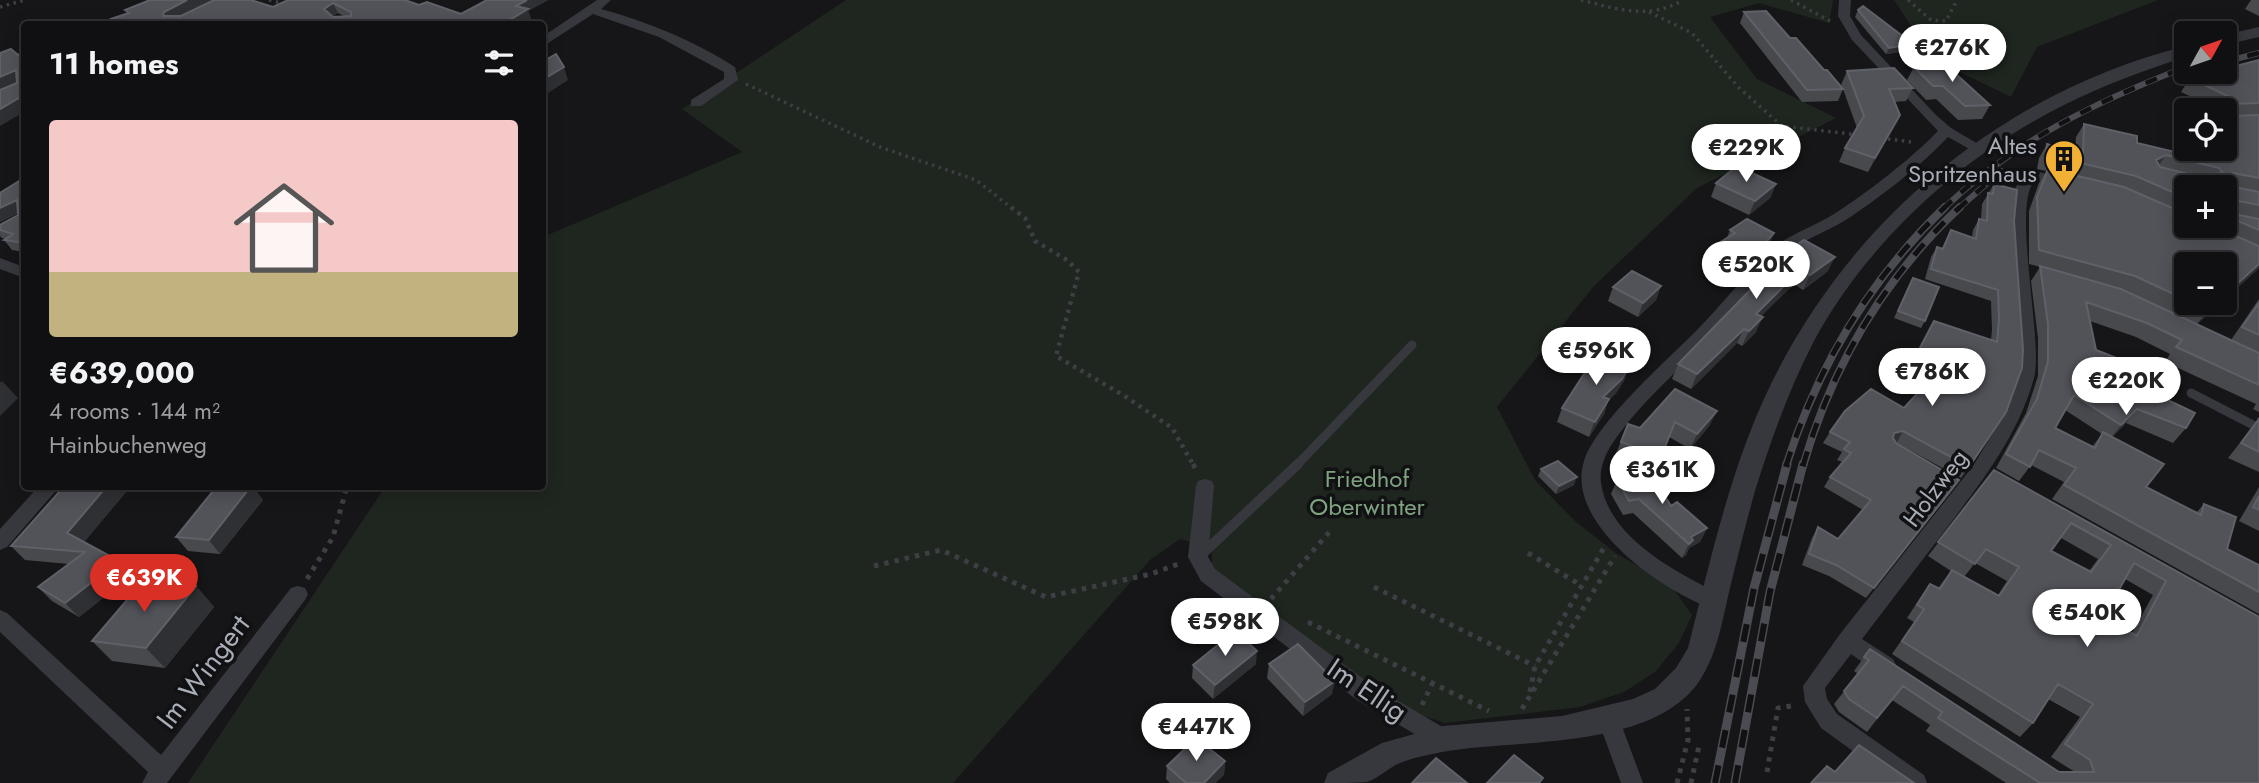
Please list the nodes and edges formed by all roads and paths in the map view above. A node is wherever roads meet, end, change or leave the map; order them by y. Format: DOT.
graph roads {
  1 [pos="25,0"];
  2 [pos="268,0"];
  3 [pos="606,0"];
  4 [pos="1581,0"];
  5 [pos="1683,0"];
  6 [pos="1791,0"];
  7 [pos="1845,0"];
  8 [pos="1909,0"];
  9 [pos="1957,0"];
  10 [pos="291,6"];
  11 [pos="0,7"];
  12 [pos="592,10"];
  13 [pos="1649,12"];
  14 [pos="2259,32"];
  15 [pos="1856,37"];
  16 [pos="2237,37"];
  17 [pos="546,40"];
  18 [pos="2174,55"];
  19 [pos="732,78"];
  20 [pos="696,103"];
  21 [pos="1946,131"];
  22 [pos="1933,145"];
  23 [pos="1978,148"];
  24 [pos="2083,186"];
  25 [pos="0,263"];
  26 [pos="21,272"];
  27 [pos="1412,345"];
  28 [pos="2191,393"];
  29 [pos="2259,428"];
  30 [pos="1205,486"];
  31 [pos="47,490"];
  32 [pos="345,490"];
  33 [pos="1332,529"];
  34 [pos="0,542"];
  35 [pos="1606,545"];
  36 [pos="1528,554"];
  37 [pos="1617,554"];
  38 [pos="1198,557"];
  39 [pos="873,566"];
  40 [pos="1582,586"];
  41 [pos="1374,587"];
  42 [pos="298,594"];
  43 [pos="1714,601"];
  44 [pos="1280,608"];
  45 [pos="0,618"];
  46 [pos="1305,621"];
  47 [pos="1847,640"];
  48 [pos="1535,666"];
  49 [pos="1686,677"];
  50 [pos="1905,678"];
  51 [pos="1432,684"];
  52 [pos="1530,697"];
  53 [pos="1816,702"];
  54 [pos="1421,707"];
  55 [pos="1513,709"];
  56 [pos="1501,710"];
  57 [pos="1609,720"];
  58 [pos="1443,739"];
  59 [pos="1699,746"];
  60 [pos="1767,772"];
  61 [pos="159,778"];
  62 [pos="1339,783"];
  63 [pos="1632,783"];
  64 [pos="1677,783"];
  65 [pos="1691,783"];
  66 [pos="1916,783"];
  1 -- 11 [label="path"];
  2 -- 10 [label="path"];
  3 -- 12 [label="street"];
  4 -- 13 [label="path"];
  5 -- 13 [label="path"];
  6 -- 15 [label="path"];
  7 -- 15 [label="street"];
  8 -- 9 [label="path"];
  12 -- 17 [label="street"];
  12 -- 19 [label="street"];
  13 -- 22 [label="path"];
  14 -- 16 [label="street"];
  15 -- 21 [label="street"];
  18 -- 23 [label="street"];
  19 -- 20 [label="street"];
  19 -- 30 [label="path"];
  21 -- 22 [label="street"];
  21 -- 23 [label="street"];
  22 -- 43 [label="street"];
  23 -- 43 [label="street"];
  24 -- 47 [label="street, Holzweg"];
  25 -- 26 [label="street"];
  27 -- 38 [label="lane"];
  28 -- 29 [label="lane"];
  30 -- 38 [label="street"];
  31 -- 34 [label="street"];
  32 -- 42 [label="path"];
  33 -- 44 [label="path"];
  35 -- 40 [label="path"];
  36 -- 40 [label="path"];
  37 -- 52 [label="path"];
  38 -- 39 [label="path"];
  38 -- 58 [label="street, Im Ellig"];
  40 -- 48 [label="path"];
  41 -- 48 [label="path"];
  42 -- 61 [label="street, Im Wingert"];
  43 -- 49 [label="street"];
  45 -- 61 [label="street"];
  46 -- 51 [label="path"];
  47 -- 50 [label="street"];
  47 -- 53 [label="street, Holzweg"];
  48 -- 52 [label="path"];
  49 -- 57 [label="street"];
  49 -- 64 [label="path"];
  51 -- 54 [label="path"];
  51 -- 56 [label="path"];
  52 -- 55 [label="path"];
  53 -- 60 [label="path"];
  53 -- 66 [label="street"];
  57 -- 58 [label="street"];
  57 -- 63 [label="street"];
  58 -- 62 [label="street, Im Ellig"];
  59 -- 65 [label="path"];
}
